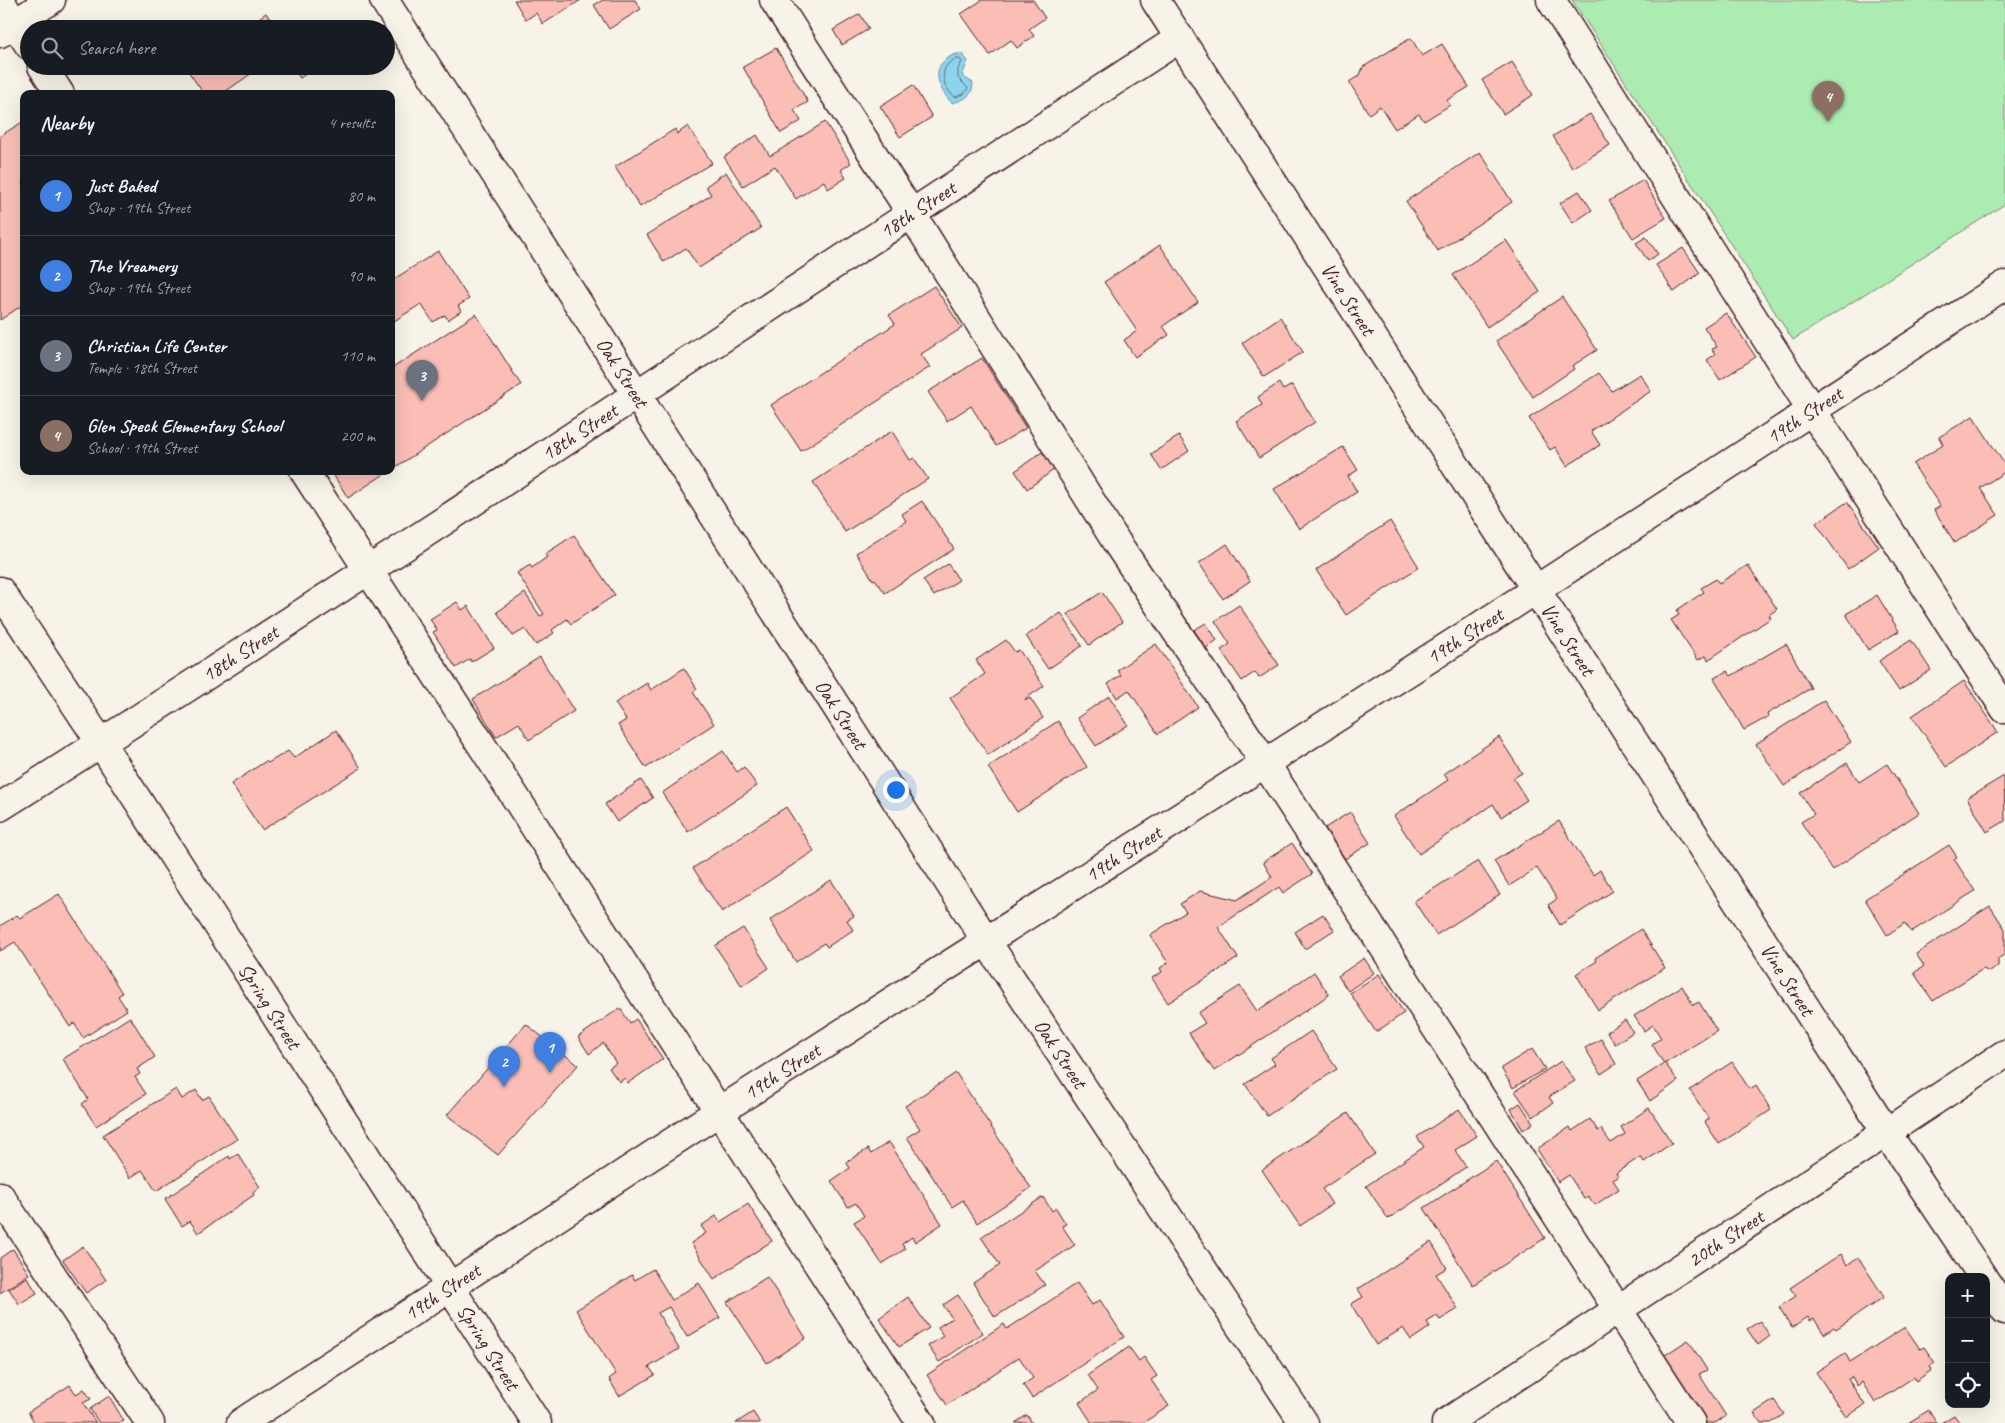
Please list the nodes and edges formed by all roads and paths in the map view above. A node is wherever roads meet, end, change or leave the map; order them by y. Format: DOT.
graph roads {
  1 [pos="51,0"];
  2 [pos="384,0"];
  3 [pos="774,0"];
  4 [pos="1155,0"];
  5 [pos="1551,0"];
  6 [pos="0,1"];
  7 [pos="29,20"];
  8 [pos="14,34"];
  9 [pos="1180,38"];
  10 [pos="48,75"];
  11 [pos="57,90"];
  12 [pos="911,213"];
  13 [pos="2005,285"];
  14 [pos="636,394"];
  15 [pos="1811,409"];
  16 [pos="307,475"];
  17 [pos="368,570"];
  18 [pos="1536,590"];
  19 [pos="0,591"];
  20 [pos="2005,709"];
  21 [pos="102,743"];
  22 [pos="1266,763"];
  23 [pos="0,807"];
  24 [pos="987,942"];
  25 [pos="2005,1054"];
  26 [pos="720,1111"];
  27 [pos="1886,1132"];
  28 [pos="0,1196"];
  29 [pos="1980,1273"];
  30 [pos="449,1287"];
  31 [pos="1990,1288"];
  32 [pos="1618,1309"];
  33 [pos="2005,1310"];
  34 [pos="150,1423"];
  35 [pos="241,1423"];
  36 [pos="537,1423"];
  37 [pos="921,1423"];
  38 [pos="1304,1423"];
  39 [pos="1446,1423"];
  40 [pos="1691,1423"];
  1 -- 7 [label="street"];
  2 -- 14 [label="street, Oak Street"];
  3 -- 12 [label="street"];
  4 -- 9 [label="street, Vine Street"];
  5 -- 15 [label="street"];
  6 -- 8 [label="street"];
  9 -- 12 [label="street, 18th Street"];
  9 -- 18 [label="street, Vine Street"];
  10 -- 11 [label="street"];
  12 -- 14 [label="street, 18th Street"];
  12 -- 22 [label="street"];
  13 -- 15 [label="street, 19th Street"];
  14 -- 17 [label="street, 18th Street"];
  14 -- 24 [label="street, Oak Street"];
  15 -- 18 [label="street, 19th Street"];
  15 -- 20 [label="street"];
  16 -- 17 [label="street"];
  17 -- 21 [label="street, 18th Street"];
  17 -- 26 [label="street"];
  18 -- 22 [label="street, 19th Street"];
  18 -- 27 [label="street, Vine Street"];
  19 -- 21 [label="street, Spring Street"];
  21 -- 23 [label="street, 18th Street"];
  21 -- 30 [label="street, Spring Street"];
  22 -- 24 [label="street, 19th Street"];
  22 -- 32 [label="street"];
  24 -- 26 [label="street, 19th Street"];
  24 -- 38 [label="street, Oak Street"];
  25 -- 27 [label="street, 20th Street"];
  26 -- 30 [label="street, 19th Street"];
  26 -- 37 [label="street"];
  27 -- 29 [label="street, Vine Street"];
  27 -- 32 [label="street, 20th Street"];
  28 -- 34 [label="street"];
  30 -- 35 [label="street, 19th Street"];
  30 -- 36 [label="street, Spring Street"];
  31 -- 33 [label="street"];
  32 -- 39 [label="street, 20th Street"];
  32 -- 40 [label="street"];
}
